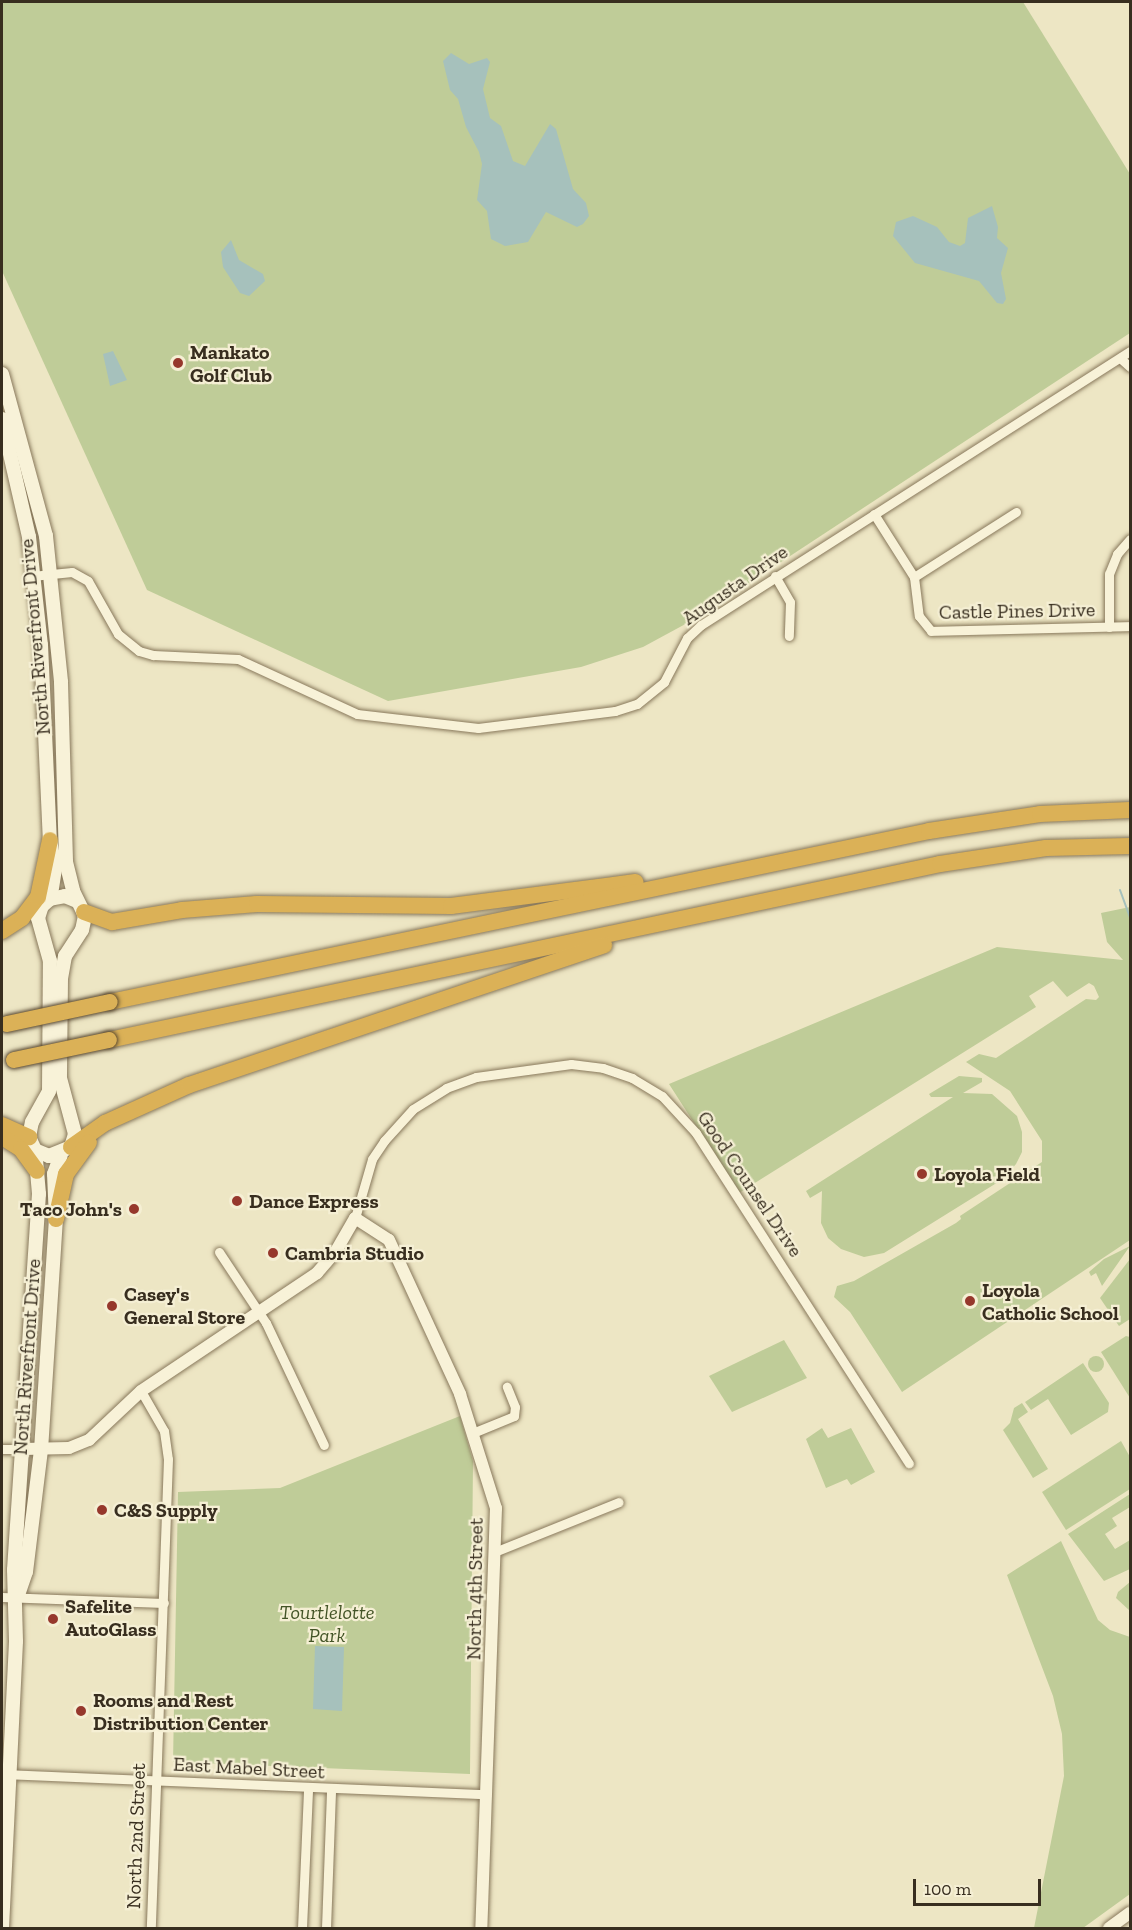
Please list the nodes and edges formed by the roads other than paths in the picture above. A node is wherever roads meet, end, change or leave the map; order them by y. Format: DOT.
graph roads {
  1 [pos="1131,351"];
  2 [pos="1120,358"];
  3 [pos="1131,367"];
  4 [pos="2,374"];
  5 [pos="2,419"];
  6 [pos="1016,512"];
  7 [pos="874,514"];
  8 [pos="1131,539"];
  9 [pos="49,573"];
  10 [pos="32,576"];
  11 [pos="776,576"];
  12 [pos="914,577"];
  13 [pos="1131,626"];
  14 [pos="1109,627"];
  15 [pos="789,636"];
  16 [pos="1131,810"];
  17 [pos="50,840"];
  18 [pos="1131,846"];
  19 [pos="743,870"];
  20 [pos="792,894"];
  21 [pos="41,904"];
  22 [pos="81,906"];
  23 [pos="2,931"];
  24 [pos="56,963"];
  25 [pos="4,1025"];
  26 [pos="8,1061"];
  27 [pos="55,1091"];
  28 [pos="135,1108"];
  29 [pos="2,1125"];
  30 [pos="2,1137"];
  31 [pos="32,1143"];
  32 [pos="66,1151"];
  33 [pos="37,1171"];
  34 [pos="355,1218"];
  35 [pos="56,1219"];
  36 [pos="219,1252"];
  37 [pos="260,1313"];
  38 [pos="507,1387"];
  39 [pos="141,1391"];
  40 [pos="475,1432"];
  41 [pos="324,1445"];
  42 [pos="2,1449"];
  43 [pos="23,1449"];
  44 [pos="41,1450"];
  45 [pos="909,1463"];
  46 [pos="619,1502"];
  47 [pos="497,1551"];
  48 [pos="17,1596"];
  49 [pos="2,1597"];
  50 [pos="164,1603"];
  51 [pos="6,1774"];
  52 [pos="156,1782"];
  53 [pos="308,1789"];
  54 [pos="331,1790"];
  55 [pos="487,1794"];
  56 [pos="1131,1913"];
  57 [pos="3,1929"];
  58 [pos="151,1929"];
  59 [pos="302,1929"];
  60 [pos="326,1929"];
  61 [pos="481,1929"];
  62 [pos="1109,1929"];
  1 -- 2 [label="street, Augusta Drive"];
  2 -- 3 [label="street"];
  2 -- 7 [label="street, Augusta Drive"];
  4 -- 9 [label="main road, North Riverfront Drive"];
  5 -- 10 [label="main road, North Riverfront Drive"];
  6 -- 12 [label="street"];
  7 -- 11 [label="street, Augusta Drive"];
  7 -- 12 [label="street, Castle Pines Drive"];
  8 -- 14 [label="street"];
  9 -- 10 [label="street"];
  9 -- 11 [label="street, Augusta Drive"];
  9 -- 22 [label="main road, North Riverfront Drive"];
  10 -- 17 [label="main road, North Riverfront Drive"];
  11 -- 15 [label="street"];
  12 -- 14 [label="street, Castle Pines Drive"];
  13 -- 14 [label="street, Castle Pines Drive"];
  16 -- 19 [label="highway"];
  17 -- 21 [label="highway"];
  18 -- 20 [label="highway"];
  19 -- 22 [label="highway"];
  19 -- 25 [label="highway, bridge"];
  20 -- 26 [label="highway, bridge"];
  20 -- 28 [label="highway"];
  21 -- 22 [label="main road"];
  21 -- 23 [label="highway"];
  21 -- 24 [label="main road"];
  22 -- 24 [label="main road"];
  24 -- 27 [label="main road"];
  27 -- 31 [label="main road"];
  27 -- 32 [label="main road, North Riverfront Drive"];
  28 -- 32 [label="highway"];
  28 -- 35 [label="highway"];
  29 -- 31 [label="highway"];
  30 -- 33 [label="highway"];
  31 -- 32 [label="main road"];
  31 -- 33 [label="main road, North Riverfront Drive"];
  32 -- 35 [label="main road, North Riverfront Drive"];
  33 -- 43 [label="main road, North Riverfront Drive"];
  34 -- 37 [label="street, Good Counsel Drive"];
  34 -- 40 [label="street, North 4th Street"];
  34 -- 45 [label="street, Good Counsel Drive"];
  35 -- 44 [label="main road, North Riverfront Drive"];
  36 -- 37 [label="street"];
  37 -- 39 [label="street, Good Counsel Drive"];
  37 -- 41 [label="street"];
  38 -- 40 [label="street"];
  39 -- 44 [label="street, Good Counsel Drive"];
  39 -- 50 [label="street, North 2nd Street"];
  40 -- 47 [label="street, North 4th Street"];
  42 -- 43 [label="street"];
  43 -- 44 [label="street, Good Counsel Drive"];
  43 -- 48 [label="main road, North Riverfront Drive"];
  44 -- 48 [label="main road, North Riverfront Drive"];
  46 -- 47 [label="street"];
  47 -- 55 [label="street, North 4th Street"];
  48 -- 49 [label="street"];
  48 -- 50 [label="street"];
  48 -- 51 [label="main road, North Riverfront Drive"];
  50 -- 52 [label="street, North 2nd Street"];
  51 -- 52 [label="street, East Mabel Street"];
  51 -- 57 [label="main road, North Riverfront Drive"];
  52 -- 53 [label="street, East Mabel Street"];
  52 -- 58 [label="street, North 2nd Street"];
  53 -- 54 [label="street, East Mabel Street"];
  53 -- 59 [label="street"];
  54 -- 55 [label="street, East Mabel Street"];
  54 -- 60 [label="street"];
  55 -- 61 [label="street, North 4th Street"];
  56 -- 62 [label="street"];
}
